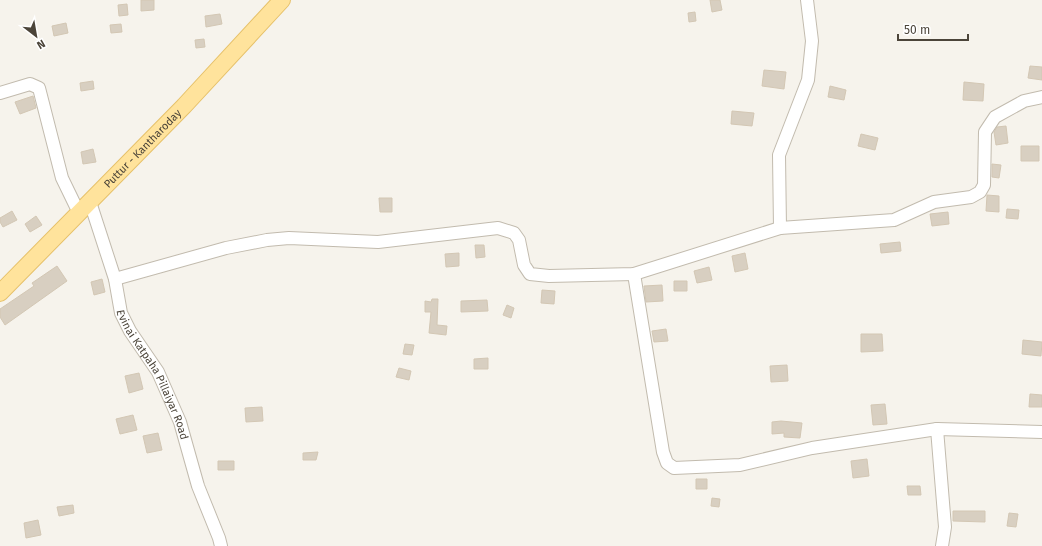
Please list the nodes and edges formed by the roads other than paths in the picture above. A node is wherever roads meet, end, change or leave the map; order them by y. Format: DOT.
graph roads {
  1 [pos="282,0"];
  2 [pos="807,0"];
  3 [pos="0,93"];
  4 [pos="1042,98"];
  5 [pos="84,207"];
  6 [pos="780,228"];
  7 [pos="634,274"];
  8 [pos="115,279"];
  9 [pos="0,293"];
  10 [pos="937,429"];
  11 [pos="1042,432"];
  12 [pos="221,546"];
  13 [pos="942,546"];
  1 -- 5 [label="main road, Puttur - Kantharoday"];
  2 -- 6 [label="street"];
  3 -- 5 [label="street, Evinai Katpaha Pillaiyar Road"];
  4 -- 6 [label="street"];
  5 -- 8 [label="street, Evinai Katpaha Pillaiyar Road"];
  5 -- 9 [label="main road, Puttur - Kantharoday"];
  6 -- 7 [label="street"];
  7 -- 8 [label="street"];
  7 -- 10 [label="street"];
  8 -- 12 [label="street, Evinai Katpaha Pillaiyar Road"];
  10 -- 11 [label="street"];
  10 -- 13 [label="street"];
}
